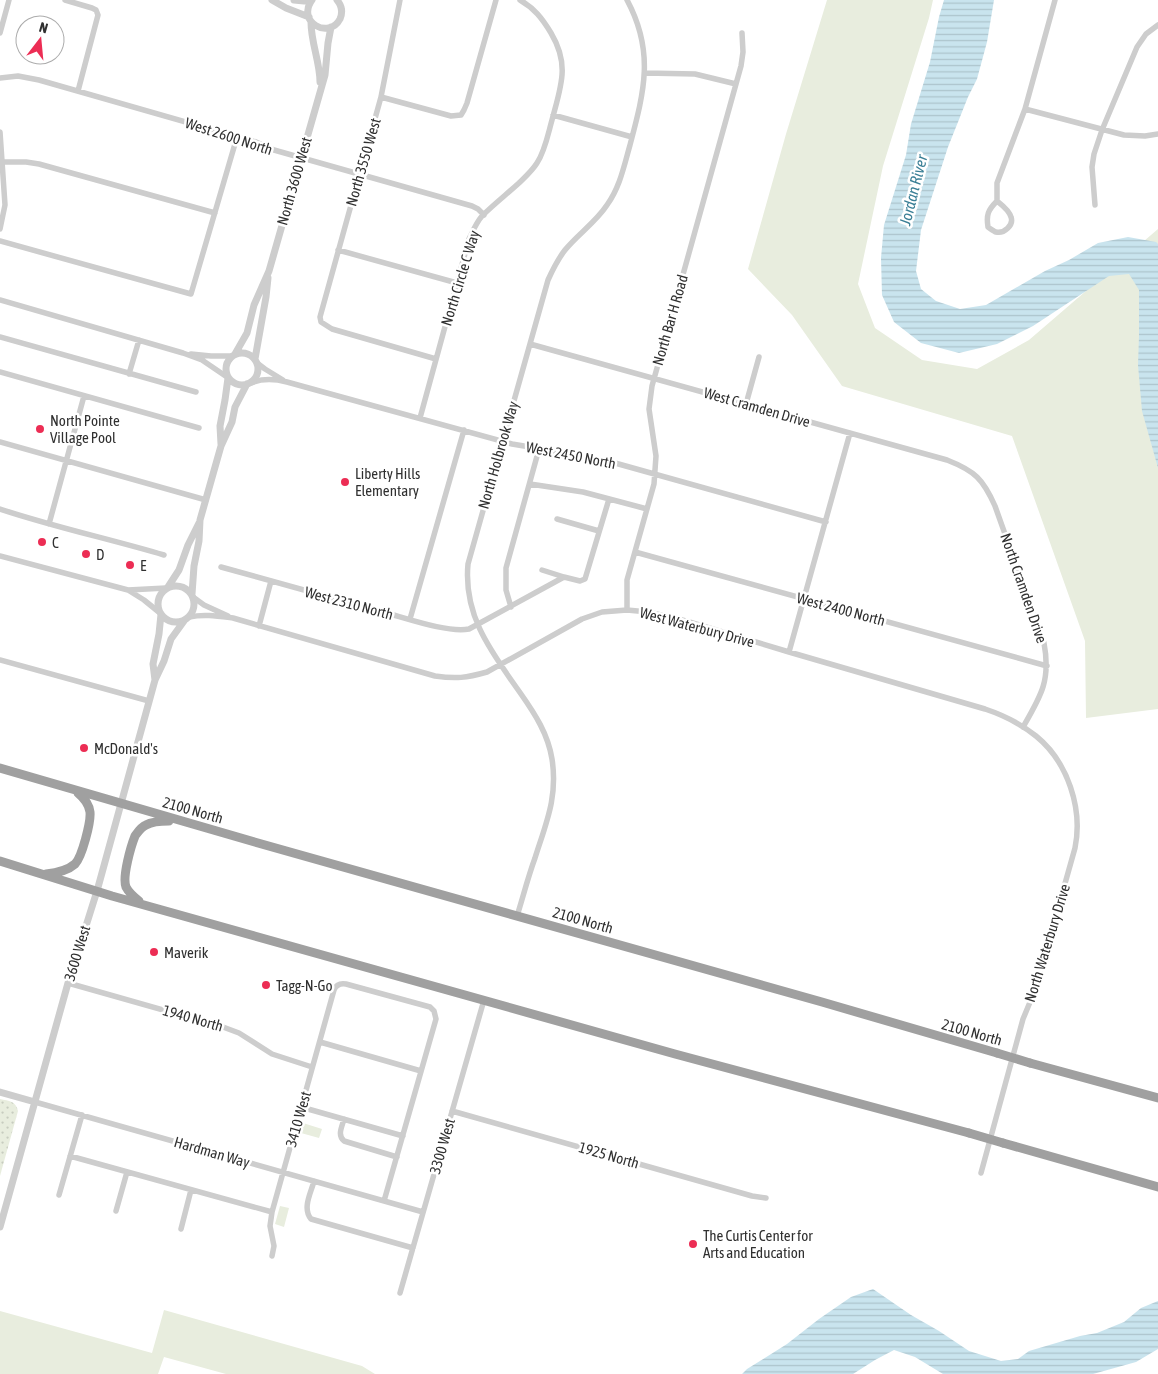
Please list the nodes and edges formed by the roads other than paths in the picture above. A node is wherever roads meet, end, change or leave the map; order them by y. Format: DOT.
graph roads {
  1 [pos="9,0"];
  2 [pos="65,0"];
  3 [pos="272,0"];
  4 [pos="294,0"];
  5 [pos="311,0"];
  6 [pos="337,0"];
  7 [pos="343,0"];
  8 [pos="400,0"];
  9 [pos="496,0"];
  10 [pos="520,0"];
  11 [pos="626,0"];
  12 [pos="1055,0"];
  13 [pos="342,8"];
  14 [pos="310,20"];
  15 [pos="1158,26"];
  16 [pos="331,27"];
  17 [pos="0,32"];
  18 [pos="742,33"];
  19 [pos="645,73"];
  20 [pos="0,78"];
  21 [pos="736,84"];
  22 [pos="319,90"];
  23 [pos="78,91"];
  24 [pos="381,97"];
  25 [pos="1025,110"];
  26 [pos="553,115"];
  27 [pos="1102,130"];
  28 [pos="0,132"];
  29 [pos="1158,134"];
  30 [pos="238,137"];
  31 [pos="632,137"];
  32 [pos="300,158"];
  33 [pos="2,162"];
  34 [pos="359,174"];
  35 [pos="997,201"];
  36 [pos="1095,205"];
  37 [pos="215,213"];
  38 [pos="484,215"];
  39 [pos="0,229"];
  40 [pos="0,241"];
  41 [pos="338,250"];
  42 [pos="269,271"];
  43 [pos="457,283"];
  44 [pos="0,300"];
  45 [pos="0,337"];
  46 [pos="139,340"];
  47 [pos="530,344"];
  48 [pos="183,353"];
  49 [pos="233,355"];
  50 [pos="759,358"];
  51 [pos="436,359"];
  52 [pos="256,361"];
  53 [pos="0,372"];
  54 [pos="129,374"];
  55 [pos="228,377"];
  56 [pos="654,378"];
  57 [pos="288,382"];
  58 [pos="249,383"];
  59 [pos="196,392"];
  60 [pos="84,396"];
  61 [pos="746,404"];
  62 [pos="420,418"];
  63 [pos="199,428"];
  64 [pos="464,430"];
  65 [pos="850,433"];
  66 [pos="502,441"];
  67 [pos="0,442"];
  68 [pos="221,446"];
  69 [pos="539,449"];
  70 [pos="66,460"];
  71 [pos="656,475"];
  72 [pos="981,479"];
  73 [pos="530,484"];
  74 [pos="206,500"];
  75 [pos="608,500"];
  76 [pos="0,509"];
  77 [pos="647,509"];
  78 [pos="557,519"];
  79 [pos="200,520"];
  80 [pos="826,522"];
  81 [pos="48,524"];
  82 [pos="600,531"];
  83 [pos="635,552"];
  84 [pos="164,554"];
  85 [pos="0,556"];
  86 [pos="221,567"];
  87 [pos="542,570"];
  88 [pos="564,577"];
  89 [pos="271,581"];
  90 [pos="167,588"];
  91 [pos="128,590"];
  92 [pos="193,596"];
  93 [pos="804,599"];
  94 [pos="511,607"];
  95 [pos="627,610"];
  96 [pos="160,613"];
  97 [pos="233,618"];
  98 [pos="186,619"];
  99 [pos="410,619"];
  100 [pos="478,625"];
  101 [pos="259,626"];
  102 [pos="789,652"];
  103 [pos="0,660"];
  104 [pos="500,664"];
  105 [pos="1047,666"];
  106 [pos="155,680"];
  107 [pos="149,702"];
  108 [pos="1023,727"];
  109 [pos="0,768"];
  110 [pos="74,790"];
  111 [pos="121,804"];
  112 [pos="180,821"];
  113 [pos="0,861"];
  114 [pos="41,874"];
  115 [pos="97,891"];
  116 [pos="144,905"];
  117 [pos="517,916"];
  118 [pos="68,983"];
  119 [pos="484,1000"];
  120 [pos="320,1042"];
  121 [pos="312,1067"];
  122 [pos="421,1071"];
  123 [pos="0,1092"];
  124 [pos="1158,1098"];
  125 [pos="36,1102"];
  126 [pos="301,1107"];
  127 [pos="452,1111"];
  128 [pos="82,1115"];
  129 [pos="344,1119"];
  130 [pos="403,1136"];
  131 [pos="70,1156"];
  132 [pos="397,1157"];
  133 [pos="126,1172"];
  134 [pos="282,1172"];
  135 [pos="981,1173"];
  136 [pos="314,1181"];
  137 [pos="1158,1187"];
  138 [pos="191,1190"];
  139 [pos="59,1195"];
  140 [pos="766,1198"];
  141 [pos="384,1201"];
  142 [pos="116,1212"];
  143 [pos="272,1212"];
  144 [pos="423,1212"];
  145 [pos="0,1227"];
  146 [pos="181,1229"];
  147 [pos="413,1248"];
  148 [pos="272,1256"];
  149 [pos="400,1293"];
  1 -- 17 [label="street"];
  2 -- 23 [label="street"];
  3 -- 14 [label="street"];
  4 -- 5 [label="street"];
  5 -- 14 [label="street, North 3600 West"];
  6 -- 13 [label="street"];
  7 -- 13 [label="street"];
  8 -- 24 [label="street, North 3550 West"];
  9 -- 24 [label="street"];
  10 -- 26 [label="street, North Circle C Way"];
  11 -- 19 [label="street, North Holbrook Way"];
  12 -- 25 [label="street"];
  13 -- 16 [label="street"];
  14 -- 16 [label="street"];
  14 -- 22 [label="street, North 3600 West"];
  15 -- 27 [label="street"];
  16 -- 22 [label="street, North 3600 West"];
  18 -- 21 [label="street, North Bar H Road"];
  19 -- 21 [label="street"];
  19 -- 31 [label="street, North Holbrook Way"];
  20 -- 23 [label="street, West 2600 North"];
  21 -- 56 [label="street, North Bar H Road"];
  22 -- 32 [label="street, North 3600 West"];
  23 -- 30 [label="street, West 2600 North"];
  24 -- 34 [label="street, North 3550 West"];
  25 -- 27 [label="street"];
  25 -- 35 [label="street"];
  26 -- 31 [label="street"];
  26 -- 38 [label="street, North Circle C Way"];
  27 -- 29 [label="street"];
  27 -- 36 [label="street"];
  28 -- 33 [label="street"];
  30 -- 32 [label="street, West 2600 North"];
  30 -- 37 [label="street"];
  31 -- 47 [label="street, North Holbrook Way"];
  32 -- 34 [label="street, West 2600 North"];
  32 -- 42 [label="street, North 3600 West"];
  33 -- 37 [label="street"];
  33 -- 39 [label="street"];
  34 -- 38 [label="street, West 2600 North"];
  34 -- 41 [label="street, North 3550 West"];
  35 -- 35 [label="street"];
  37 -- 40 [label="street"];
  38 -- 43 [label="street, North Circle C Way"];
  41 -- 43 [label="street"];
  41 -- 51 [label="street, North 3550 West"];
  42 -- 49 [label="street, North 3600 West"];
  42 -- 52 [label="street, North 3600 West"];
  43 -- 51 [label="street, North Circle C Way"];
  44 -- 46 [label="street"];
  45 -- 54 [label="street"];
  46 -- 48 [label="street"];
  46 -- 54 [label="street"];
  47 -- 56 [label="street, West Cramden Drive"];
  47 -- 66 [label="street, North Holbrook Way"];
  48 -- 49 [label="street"];
  48 -- 55 [label="street"];
  49 -- 52 [label="street"];
  49 -- 55 [label="street"];
  50 -- 61 [label="street"];
  51 -- 62 [label="street, North Circle C Way"];
  52 -- 57 [label="street, West 2450 North"];
  52 -- 58 [label="street"];
  53 -- 60 [label="street"];
  54 -- 59 [label="street"];
  55 -- 58 [label="street"];
  55 -- 68 [label="street"];
  56 -- 61 [label="street, West Cramden Drive"];
  56 -- 71 [label="street, North Bar H Road"];
  57 -- 58 [label="street, West 2450 North"];
  57 -- 62 [label="street, West 2450 North"];
  58 -- 68 [label="street"];
  60 -- 63 [label="street"];
  60 -- 70 [label="street"];
  61 -- 65 [label="street, West Cramden Drive"];
  62 -- 64 [label="street, West 2450 North"];
  64 -- 66 [label="street, West 2450 North"];
  64 -- 99 [label="street"];
  65 -- 72 [label="street, West Cramden Drive"];
  65 -- 80 [label="street"];
  66 -- 69 [label="street, West 2450 North"];
  66 -- 100 [label="street, North Holbrook Way"];
  67 -- 70 [label="street"];
  68 -- 74 [label="street"];
  69 -- 71 [label="street, West 2450 North"];
  69 -- 73 [label="street"];
  70 -- 74 [label="street"];
  70 -- 81 [label="street"];
  71 -- 77 [label="street, North Bar H Road"];
  71 -- 80 [label="street, West 2450 North"];
  72 -- 105 [label="street, North Cramden Drive"];
  73 -- 75 [label="street"];
  73 -- 94 [label="street"];
  74 -- 79 [label="street"];
  75 -- 77 [label="street"];
  75 -- 82 [label="street"];
  76 -- 81 [label="street"];
  77 -- 83 [label="street, North Bar H Road"];
  78 -- 82 [label="street"];
  79 -- 90 [label="street"];
  79 -- 92 [label="street"];
  80 -- 93 [label="street"];
  81 -- 84 [label="street"];
  82 -- 88 [label="street"];
  83 -- 93 [label="street, West 2400 North"];
  83 -- 95 [label="street, North Bar H Road"];
  85 -- 91 [label="street"];
  86 -- 89 [label="street, West 2310 North"];
  87 -- 88 [label="street"];
  88 -- 94 [label="street, West 2310 North"];
  89 -- 99 [label="street, West 2310 North"];
  89 -- 101 [label="street"];
  90 -- 91 [label="street"];
  90 -- 92 [label="street"];
  90 -- 96 [label="street"];
  91 -- 96 [label="street"];
  92 -- 97 [label="street, West Waterbury Drive"];
  92 -- 98 [label="street"];
  93 -- 102 [label="street"];
  93 -- 105 [label="street, West 2400 North"];
  94 -- 100 [label="street, West 2310 North"];
  95 -- 102 [label="street, West Waterbury Drive"];
  95 -- 104 [label="street, West Waterbury Drive"];
  96 -- 98 [label="street"];
  96 -- 106 [label="street"];
  97 -- 98 [label="street, West Waterbury Drive"];
  97 -- 101 [label="street, West Waterbury Drive"];
  98 -- 106 [label="street"];
  99 -- 100 [label="street, West 2310 North"];
  100 -- 104 [label="street, North Holbrook Way"];
  101 -- 104 [label="street, West Waterbury Drive"];
  102 -- 108 [label="street, West Waterbury Drive"];
  103 -- 107 [label="street"];
  104 -- 117 [label="street, North Holbrook Way"];
  105 -- 108 [label="street, North Cramden Drive"];
  106 -- 107 [label="street, 3600 West"];
  107 -- 111 [label="street, 3600 West"];
  108 -- 135 [label="street, North Waterbury Drive"];
  109 -- 110 [label="highway, 2100 North"];
  110 -- 111 [label="highway, 2100 North"];
  110 -- 114 [label="highway"];
  111 -- 112 [label="highway, 2100 North"];
  111 -- 115 [label="street, 3600 West"];
  112 -- 116 [label="highway"];
  112 -- 117 [label="highway, 2100 North"];
  113 -- 114 [label="highway"];
  114 -- 115 [label="highway"];
  115 -- 116 [label="highway"];
  115 -- 118 [label="street, 3600 West"];
  116 -- 119 [label="highway"];
  117 -- 124 [label="highway, 2100 North, bridge"];
  118 -- 121 [label="street, 1940 North"];
  118 -- 125 [label="street, 3600 West"];
  119 -- 127 [label="street, 3300 West"];
  119 -- 137 [label="highway, bridge"];
  120 -- 121 [label="street, 3410 West"];
  120 -- 122 [label="street"];
  120 -- 122 [label="street, 3410 West"];
  121 -- 126 [label="street, 3410 West"];
  122 -- 130 [label="street"];
  123 -- 125 [label="street, Hardman Way"];
  125 -- 128 [label="street, Hardman Way"];
  125 -- 145 [label="street, 3600 West"];
  126 -- 129 [label="street"];
  126 -- 134 [label="street, 3410 West"];
  127 -- 140 [label="street, 1925 North"];
  127 -- 144 [label="street, 3300 West"];
  128 -- 131 [label="street"];
  128 -- 134 [label="street, Hardman Way"];
  129 -- 130 [label="street"];
  129 -- 132 [label="street"];
  130 -- 132 [label="street"];
  131 -- 133 [label="street"];
  131 -- 139 [label="street"];
  132 -- 141 [label="street"];
  133 -- 138 [label="street"];
  133 -- 142 [label="street"];
  134 -- 136 [label="street, Hardman Way"];
  134 -- 143 [label="street, 3410 West"];
  136 -- 141 [label="street, Hardman Way"];
  136 -- 147 [label="street"];
  138 -- 143 [label="street"];
  138 -- 146 [label="street"];
  141 -- 144 [label="street, Hardman Way"];
  143 -- 148 [label="street, 3410 West"];
  144 -- 147 [label="street, 3300 West"];
  147 -- 149 [label="street, 3300 West"];
}
